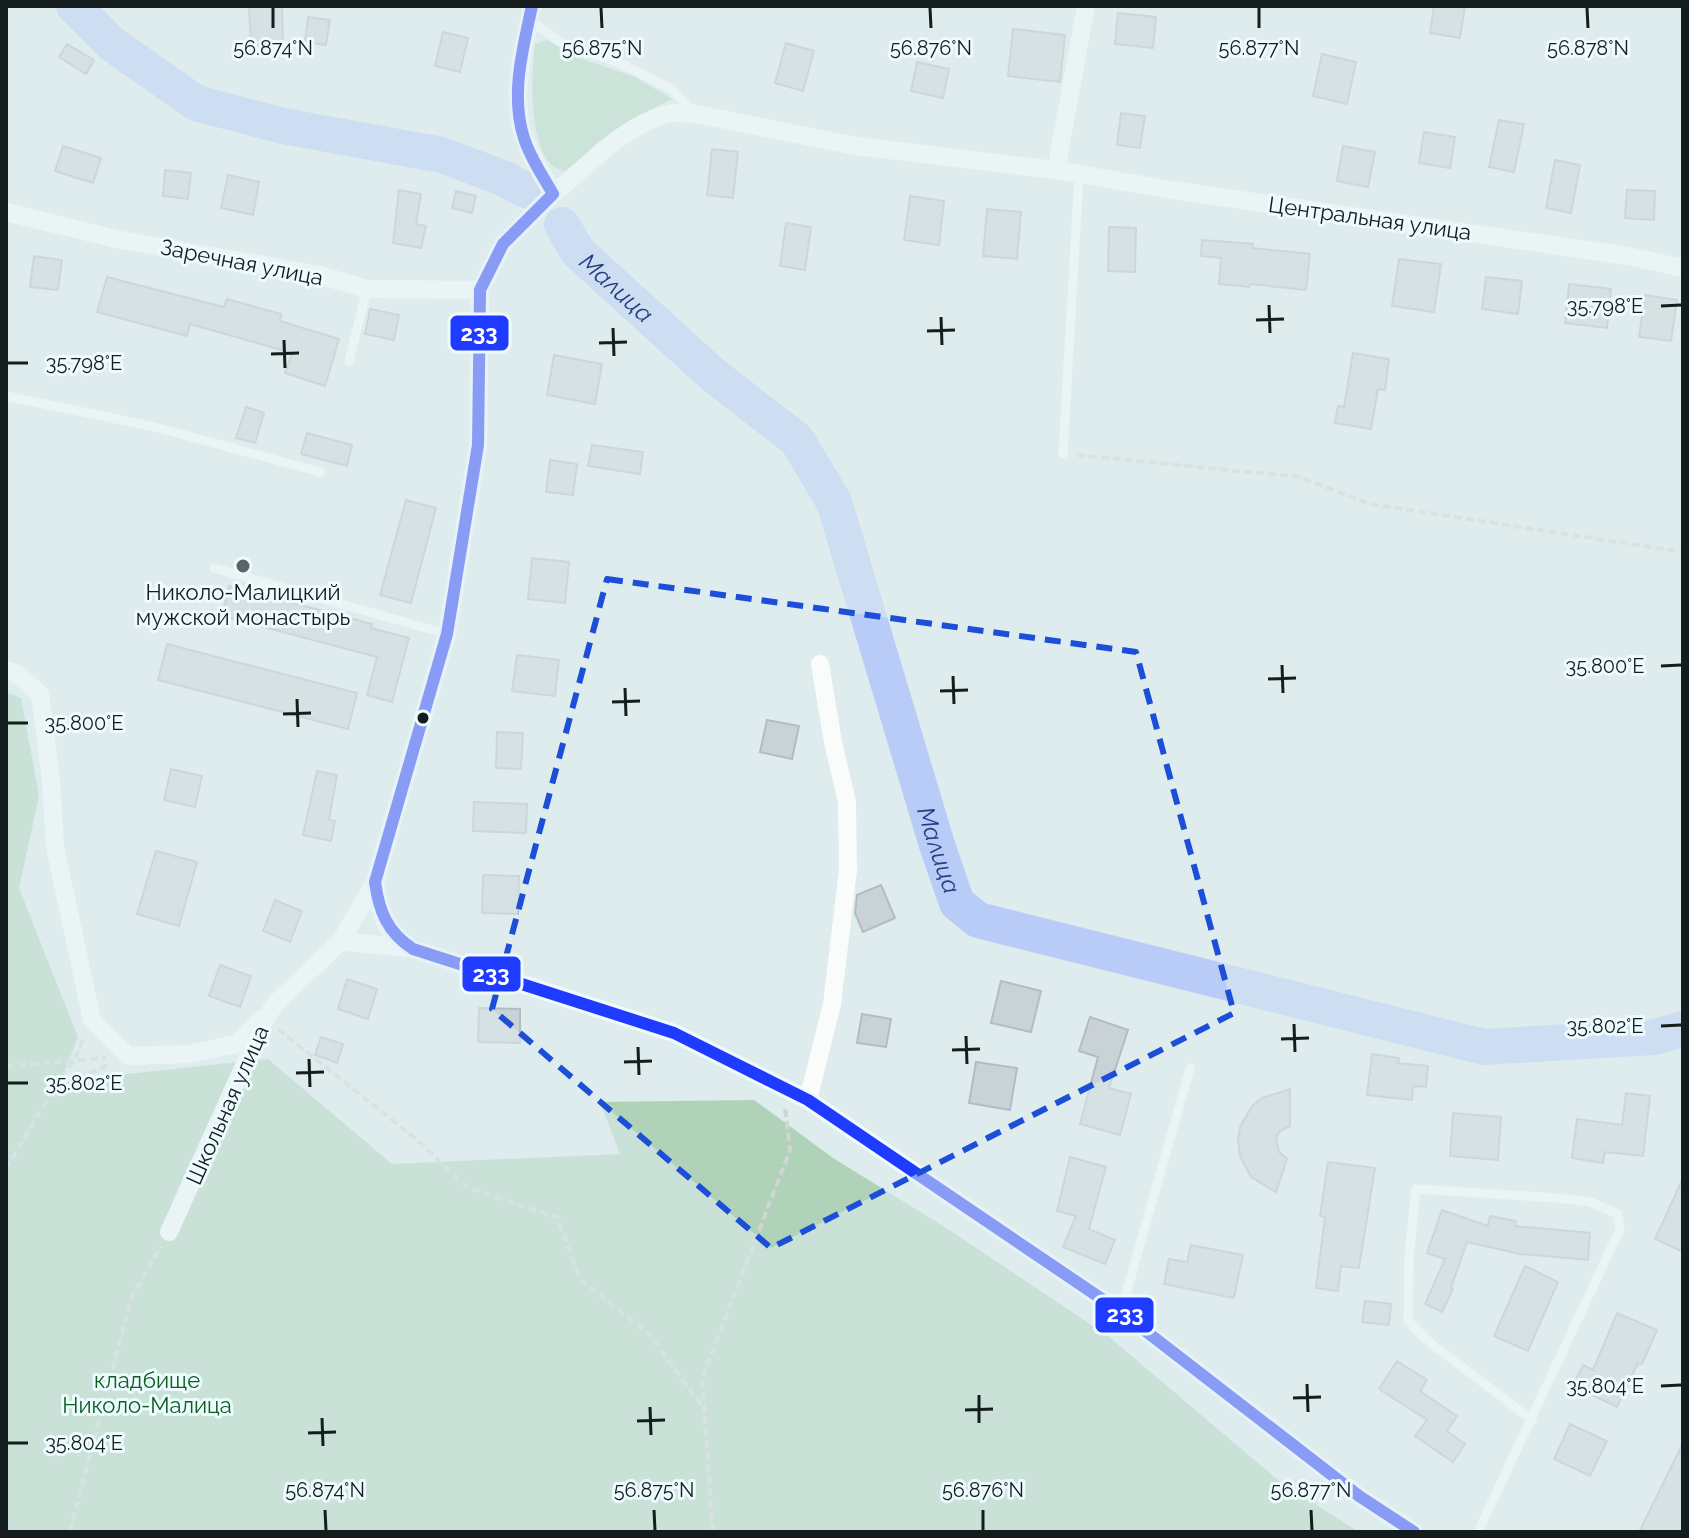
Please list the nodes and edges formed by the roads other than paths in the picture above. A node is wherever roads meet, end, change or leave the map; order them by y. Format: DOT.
graph roads {
  1 [pos="1086,6"];
  2 [pos="531,14"];
  3 [pos="697,114"];
  4 [pos="1056,170"];
  5 [pos="1079,175"];
  6 [pos="553,194"];
  7 [pos="6,212"];
  8 [pos="1683,268"];
  9 [pos="367,289"];
  10 [pos="480,290"];
  11 [pos="349,361"];
  12 [pos="6,396"];
  13 [pos="1063,454"];
  14 [pos="320,472"];
  15 [pos="214,568"];
  16 [pos="447,634"];
  17 [pos="820,664"];
  18 [pos="6,670"];
  19 [pos="375,882"];
  20 [pos="341,941"];
  21 [pos="413,949"];
  22 [pos="270,1011"];
  23 [pos="1190,1068"];
  24 [pos="808,1100"];
  25 [pos="169,1232"];
  26 [pos="1121,1312"];
  27 [pos="1532,1420"];
  28 [pos="1414,1532"];
  29 [pos="1478,1532"];
  1 -- 4 [label="street"];
  2 -- 3 [label="lane"];
  2 -- 6 [label="street"];
  3 -- 4 [label="street, Центральная улица"];
  3 -- 6 [label="street, Центральная улица"];
  4 -- 5 [label="street, Центральная улица"];
  5 -- 8 [label="street, Центральная улица"];
  5 -- 13 [label="lane"];
  6 -- 10 [label="street, Школьная улица"];
  7 -- 9 [label="street, Заречная улица"];
  9 -- 10 [label="street, Заречная улица"];
  9 -- 11 [label="lane"];
  10 -- 16 [label="street, Школьная улица"];
  12 -- 14 [label="lane"];
  15 -- 16 [label="lane"];
  16 -- 19 [label="street, Школьная улица"];
  17 -- 24 [label="street"];
  18 -- 22 [label="street"];
  19 -- 20 [label="street, Школьная улица"];
  19 -- 21 [label="street"];
  20 -- 21 [label="street"];
  20 -- 22 [label="street, Школьная улица"];
  21 -- 24 [label="street"];
  22 -- 25 [label="street, Школьная улица"];
  23 -- 26 [label="lane"];
  24 -- 26 [label="street"];
  26 -- 28 [label="street"];
  27 -- 27 [label="lane"];
  27 -- 29 [label="lane"];
}
